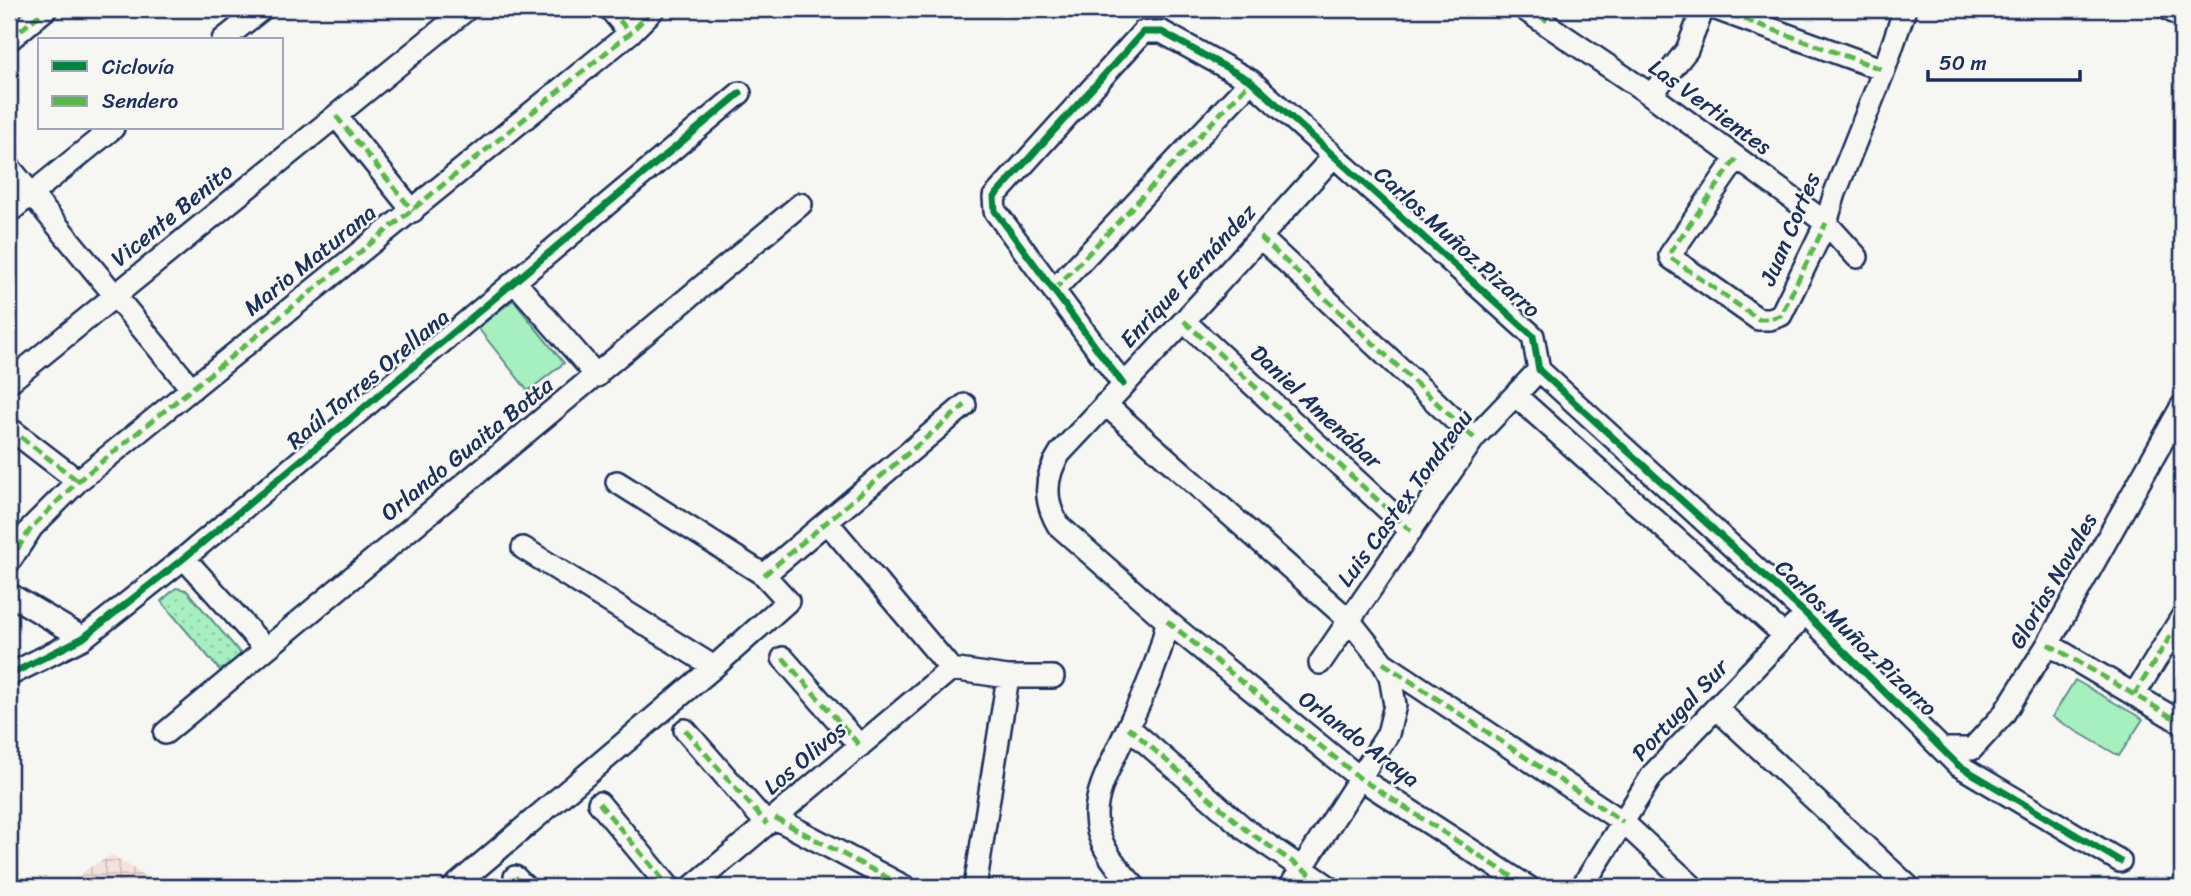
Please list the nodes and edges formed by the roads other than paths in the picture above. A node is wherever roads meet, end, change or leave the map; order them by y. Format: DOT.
graph roads {
  1 [pos="47,9"];
  2 [pos="262,9"];
  3 [pos="467,9"];
  4 [pos="610,9"];
  5 [pos="654,9"];
  6 [pos="1524,9"];
  7 [pos="1703,9"];
  8 [pos="1716,9"];
  9 [pos="1905,9"];
  10 [pos="2168,9"];
  11 [pos="1547,15"];
  12 [pos="444,16"];
  13 [pos="2182,17"];
  14 [pos="630,33"];
  15 [pos="226,38"];
  16 [pos="9,40"];
  17 [pos="1884,70"];
  18 [pos="1251,80"];
  19 [pos="740,93"];
  20 [pos="1651,95"];
  21 [pos="336,116"];
  22 [pos="111,130"];
  23 [pos="1333,157"];
  24 [pos="1736,159"];
  25 [pos="9,167"];
  26 [pos="31,194"];
  27 [pos="801,204"];
  28 [pos="413,211"];
  29 [pos="9,212"];
  30 [pos="1826,223"];
  31 [pos="1260,237"];
  32 [pos="1857,257"];
  33 [pos="516,282"];
  34 [pos="1054,290"];
  35 [pos="115,296"];
  36 [pos="1184,321"];
  37 [pos="1539,370"];
  38 [pos="597,376"];
  39 [pos="9,382"];
  40 [pos="1123,384"];
  41 [pos="192,389"];
  42 [pos="1516,396"];
  43 [pos="1105,404"];
  44 [pos="965,405"];
  45 [pos="2182,406"];
  46 [pos="9,428"];
  47 [pos="1474,438"];
  48 [pos="78,481"];
  49 [pos="617,482"];
  50 [pos="827,522"];
  51 [pos="1411,531"];
  52 [pos="523,548"];
  53 [pos="184,558"];
  54 [pos="9,562"];
  55 [pos="764,575"];
  56 [pos="9,594"];
  57 [pos="1806,614"];
  58 [pos="2182,617"];
  59 [pos="1349,620"];
  60 [pos="1167,621"];
  61 [pos="1785,636"];
  62 [pos="83,638"];
  63 [pos="2048,644"];
  64 [pos="265,648"];
  65 [pos="783,658"];
  66 [pos="1320,663"];
  67 [pos="1383,663"];
  68 [pos="714,667"];
  69 [pos="951,669"];
  70 [pos="9,676"];
  71 [pos="1008,677"];
  72 [pos="1052,677"];
  73 [pos="2134,695"];
  74 [pos="1716,708"];
  75 [pos="2182,723"];
  76 [pos="1128,727"];
  77 [pos="685,730"];
  78 [pos="165,733"];
  79 [pos="860,746"];
  80 [pos="1942,749"];
  81 [pos="1361,779"];
  82 [pos="599,803"];
  83 [pos="771,821"];
  84 [pos="1623,822"];
  85 [pos="2120,861"];
  86 [pos="1302,869"];
  87 [pos="454,887"];
  88 [pos="669,887"];
  89 [pos="692,887"];
  90 [pos="905,887"];
  91 [pos="975,887"];
  92 [pos="1135,887"];
  93 [pos="1290,887"];
  94 [pos="1329,887"];
  95 [pos="1528,887"];
  96 [pos="1582,887"];
  97 [pos="1693,887"];
  98 [pos="1909,887"];
  1 -- 16 [label="street"];
  2 -- 15 [label="street"];
  3 -- 12 [label="street, Vicente Benito"];
  4 -- 14 [label="street"];
  5 -- 14 [label="street, Mario Maturana"];
  6 -- 11 [label="street, Las Vertientes"];
  7 -- 20 [label="street"];
  8 -- 17 [label="street"];
  9 -- 17 [label="street, Juan Cortes"];
  10 -- 13 [label="street"];
  11 -- 20 [label="street, Las Vertientes"];
  12 -- 21 [label="street, Vicente Benito"];
  14 -- 28 [label="street, Mario Maturana"];
  17 -- 30 [label="street, Juan Cortes"];
  18 -- 23 [label="street, Carlos Muñoz Pizarro"];
  18 -- 34 [label="street"];
  18 -- 34 [label="street, Carlos Muñoz Pizarro"];
  19 -- 33 [label="street, Raúl Torres Orellana"];
  20 -- 24 [label="street, Las Vertientes"];
  21 -- 28 [label="street"];
  21 -- 35 [label="street, Vicente Benito"];
  22 -- 26 [label="street"];
  23 -- 31 [label="street, Enrique Fernández"];
  23 -- 37 [label="street, Carlos Muñoz Pizarro"];
  24 -- 30 [label="street, Las Vertientes"];
  24 -- 30 [label="street, Juan Cortes"];
  25 -- 26 [label="street"];
  26 -- 29 [label="street"];
  26 -- 35 [label="street"];
  27 -- 38 [label="street, Orlando Guaita Botta"];
  28 -- 41 [label="street, Mario Maturana"];
  30 -- 32 [label="street, Las Vertientes"];
  31 -- 36 [label="street, Enrique Fernández"];
  31 -- 47 [label="street"];
  33 -- 38 [label="street"];
  33 -- 53 [label="street, Raúl Torres Orellana"];
  34 -- 40 [label="street, Carlos Muñoz Pizarro"];
  35 -- 39 [label="street, Vicente Benito"];
  35 -- 41 [label="street"];
  36 -- 40 [label="street, Enrique Fernández"];
  36 -- 51 [label="street, Daniel Amenábar"];
  37 -- 42 [label="street, Luis Castex Tondreau"];
  37 -- 57 [label="street, Carlos Muñoz Pizarro"];
  38 -- 64 [label="street, Orlando Guaita Botta"];
  40 -- 43 [label="street, Enrique Fernández"];
  41 -- 48 [label="street, Mario Maturana"];
  42 -- 47 [label="street, Luis Castex Tondreau"];
  42 -- 61 [label="street, Carlos Muñoz Pizarro"];
  43 -- 59 [label="street"];
  43 -- 60 [label="street, Enrique Fernández"];
  44 -- 50 [label="street"];
  45 -- 63 [label="street, Glorias Navales"];
  46 -- 48 [label="street"];
  47 -- 51 [label="street, Luis Castex Tondreau"];
  48 -- 54 [label="street, Mario Maturana"];
  49 -- 55 [label="street"];
  50 -- 55 [label="street"];
  50 -- 69 [label="street"];
  51 -- 59 [label="street, Luis Castex Tondreau"];
  52 -- 68 [label="street"];
  53 -- 62 [label="street, Raúl Torres Orellana"];
  53 -- 64 [label="street"];
  55 -- 68 [label="street"];
  56 -- 62 [label="street"];
  57 -- 61 [label="street, Portugal Sur"];
  57 -- 80 [label="street, Carlos Muñoz Pizarro"];
  58 -- 73 [label="street"];
  59 -- 66 [label="street, Luis Castex Tondreau"];
  59 -- 67 [label="street"];
  60 -- 76 [label="street"];
  60 -- 81 [label="street, Orlando Araya"];
  61 -- 74 [label="street, Portugal Sur"];
  62 -- 70 [label="street, Raúl Torres Orellana"];
  63 -- 73 [label="street"];
  63 -- 80 [label="street, Glorias Navales"];
  64 -- 78 [label="street, Orlando Guaita Botta"];
  65 -- 79 [label="street"];
  67 -- 81 [label="street"];
  67 -- 84 [label="street"];
  68 -- 87 [label="street"];
  69 -- 71 [label="street"];
  69 -- 79 [label="street, Los Olivos"];
  71 -- 72 [label="street"];
  71 -- 91 [label="street"];
  73 -- 75 [label="street"];
  74 -- 84 [label="street, Portugal Sur"];
  74 -- 98 [label="street"];
  76 -- 86 [label="street"];
  76 -- 92 [label="street"];
  77 -- 83 [label="street"];
  79 -- 83 [label="street, Los Olivos"];
  80 -- 85 [label="street, Carlos Muñoz Pizarro"];
  81 -- 86 [label="street"];
  81 -- 95 [label="street, Orlando Araya"];
  82 -- 88 [label="street"];
  83 -- 89 [label="street, Los Olivos"];
  83 -- 90 [label="street"];
  84 -- 96 [label="street, Portugal Sur"];
  84 -- 97 [label="street"];
  86 -- 93 [label="street"];
  86 -- 94 [label="street"];
}
